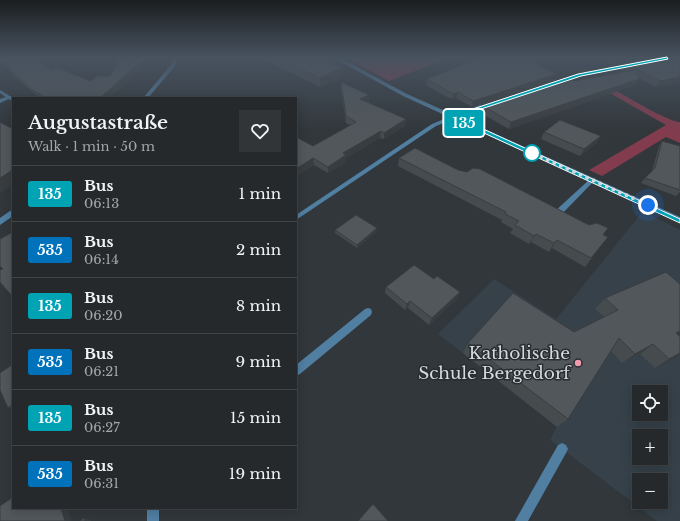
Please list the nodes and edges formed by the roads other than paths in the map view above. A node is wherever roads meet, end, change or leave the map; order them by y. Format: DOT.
graph roads {
  1 [pos="158,82"];
  2 [pos="380,82"];
  3 [pos="0,91"];
  4 [pos="146,97"];
  5 [pos="11,98"];
  6 [pos="0,101"];
  7 [pos="494,102"];
  8 [pos="452,117"];
  9 [pos="592,180"];
  10 [pos="12,214"];
  11 [pos="557,214"];
  12 [pos="297,217"];
  13 [pos="680,220"];
  14 [pos="0,222"];
  15 [pos="368,312"];
  16 [pos="297,370"];
  17 [pos="562,449"];
  18 [pos="153,509"];
  19 [pos="153,521"];
  20 [pos="521,521"];
  1 -- 4 [label="street"];
  2 -- 8 [label="street"];
  3 -- 5 [label="street"];
  5 -- 6 [label="street"];
  7 -- 8 [label="street"];
  8 -- 9 [label="street"];
  8 -- 12 [label="street"];
  9 -- 11 [label="street"];
  9 -- 13 [label="street"];
  10 -- 14 [label="street"];
  15 -- 16 [label="street"];
  17 -- 20 [label="street"];
  18 -- 19 [label="street"];
}
